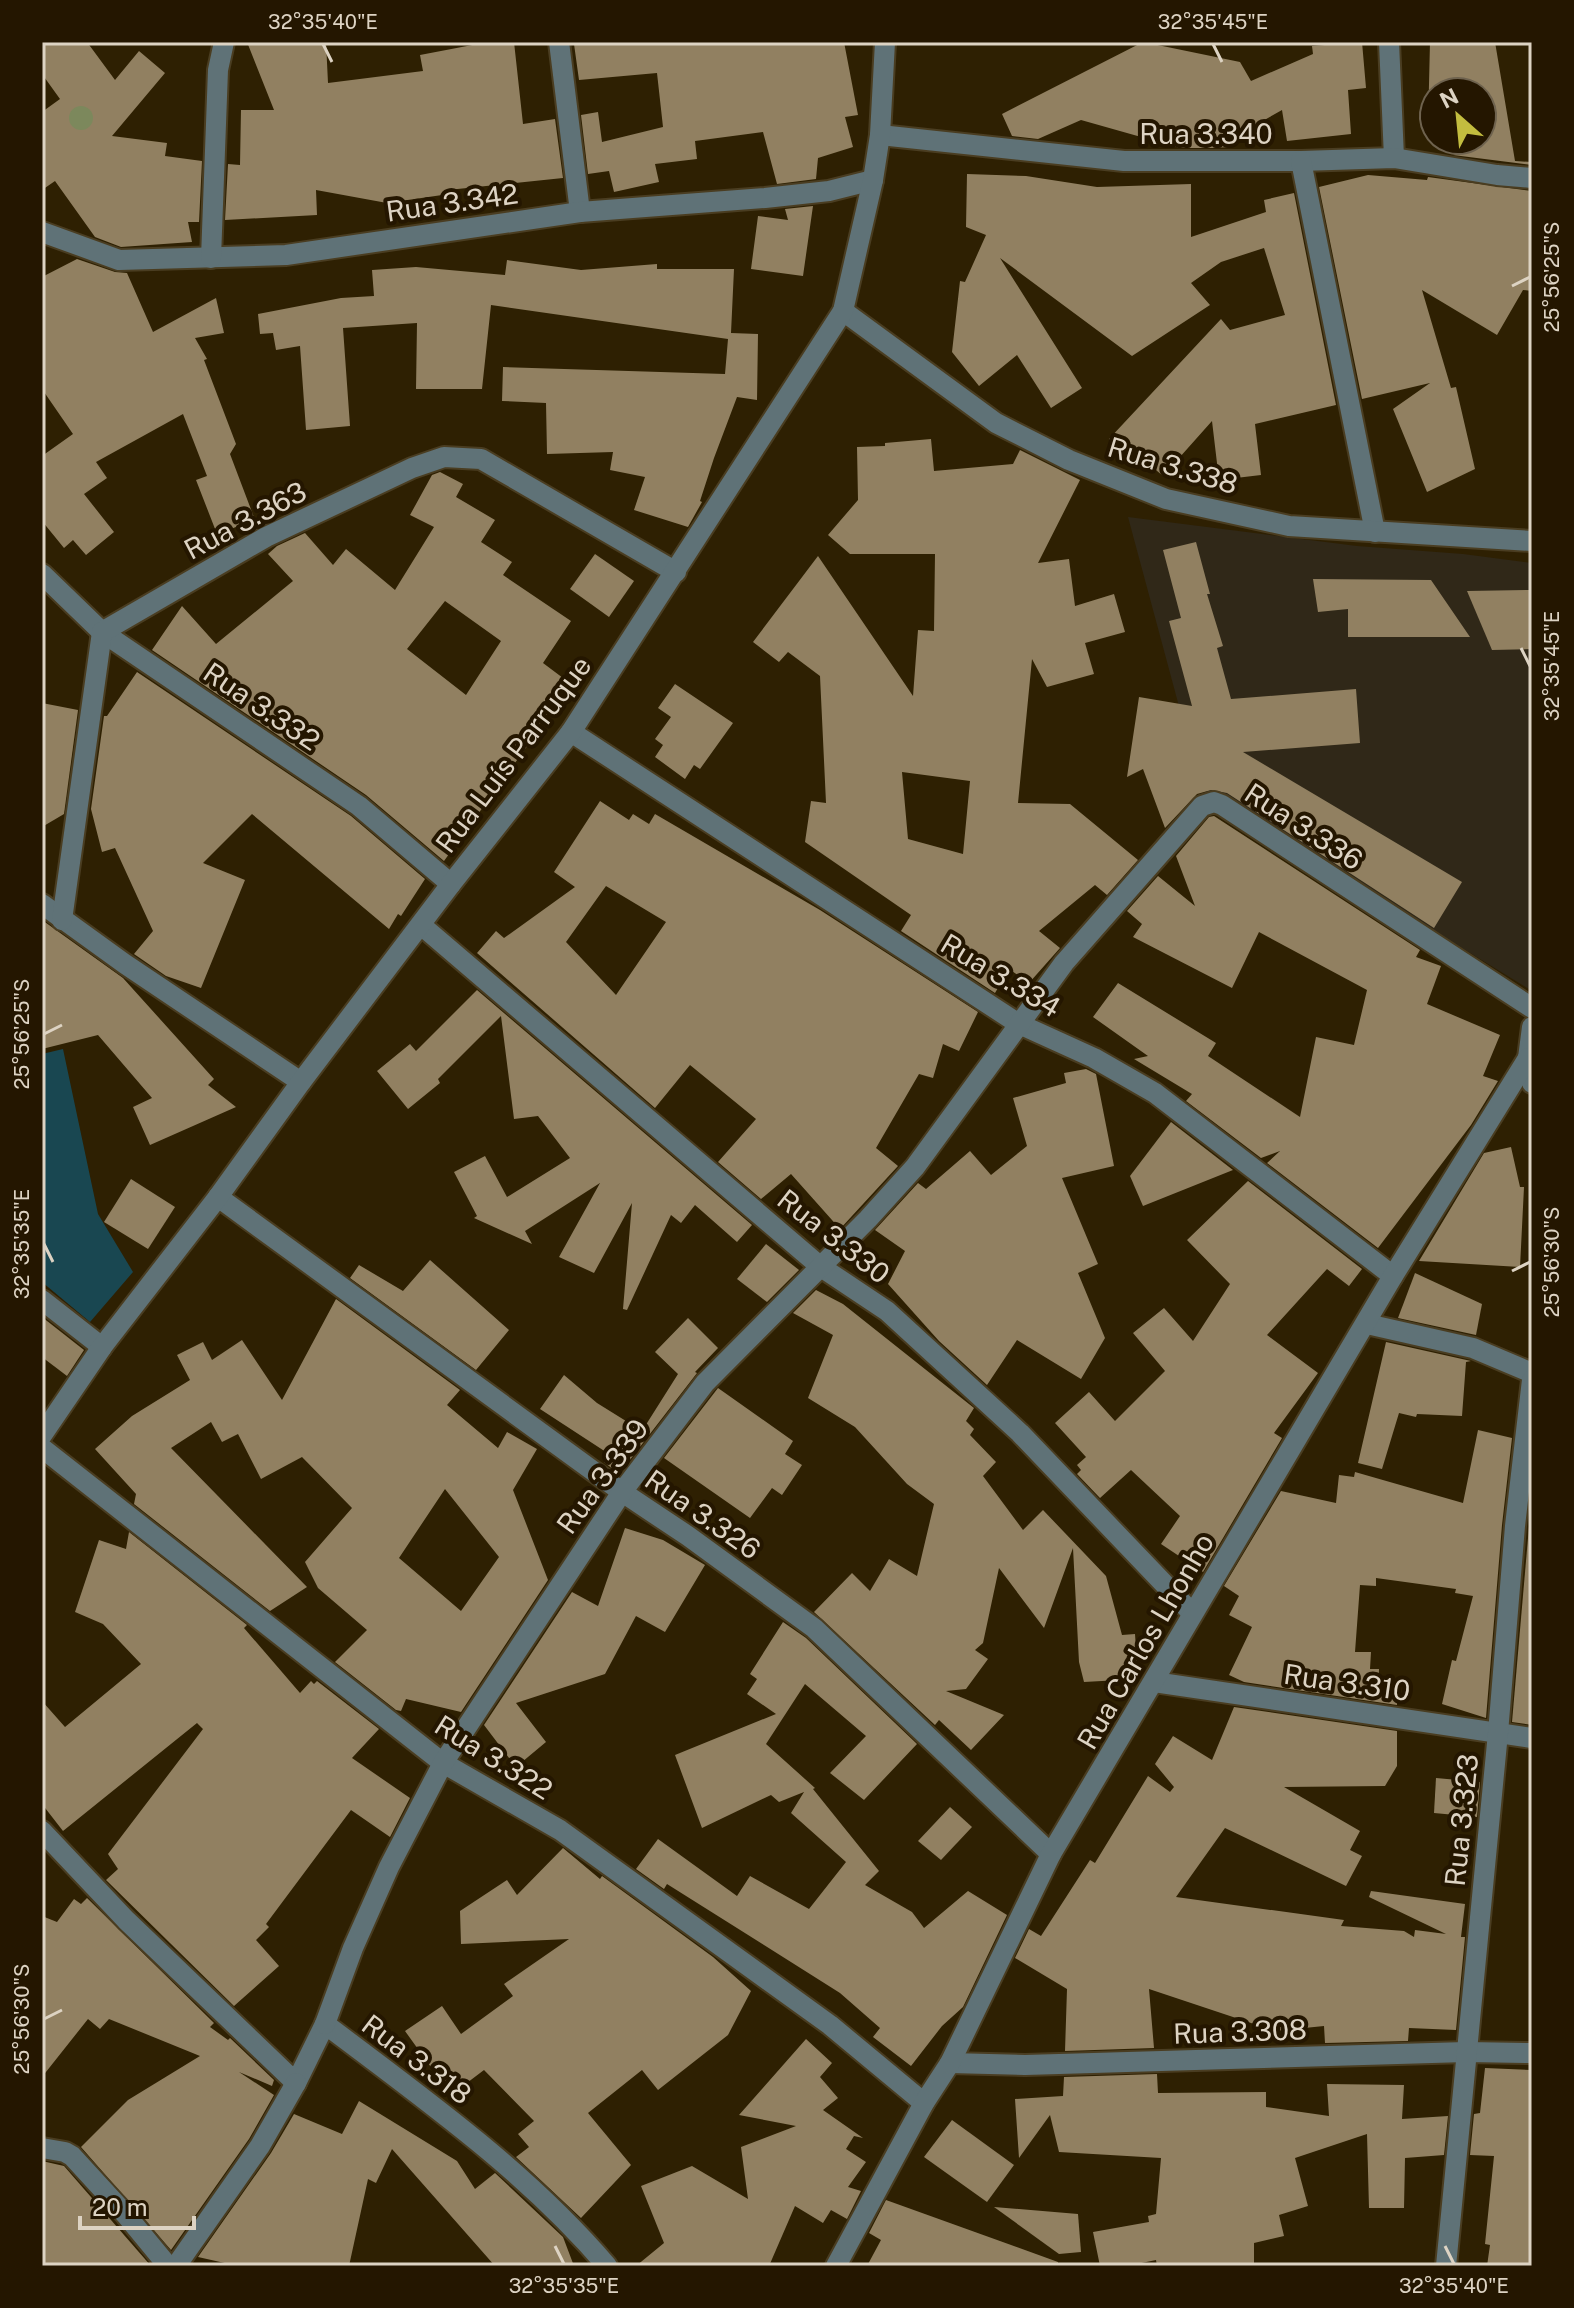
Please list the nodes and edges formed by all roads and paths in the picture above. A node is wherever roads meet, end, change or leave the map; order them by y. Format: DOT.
graph roads {
  1 [pos="224,42"];
  2 [pos="559,42"];
  3 [pos="885,42"];
  4 [pos="1389,42"];
  5 [pos="880,135"];
  6 [pos="1394,158"];
  7 [pos="1301,161"];
  8 [pos="1532,178"];
  9 [pos="873,180"];
  10 [pos="580,212"];
  11 [pos="42,232"];
  12 [pos="211,258"];
  13 [pos="843,311"];
  14 [pos="1375,532"];
  15 [pos="1532,541"];
  16 [pos="676,572"];
  17 [pos="42,574"];
  18 [pos="102,632"];
  19 [pos="571,732"];
  20 [pos="451,884"];
  21 [pos="42,904"];
  22 [pos="62,920"];
  23 [pos="421,925"];
  24 [pos="1532,1008"];
  25 [pos="1019,1024"];
  26 [pos="1532,1027"];
  27 [pos="1528,1058"];
  28 [pos="301,1082"];
  29 [pos="1532,1083"];
  30 [pos="218,1197"];
  31 [pos="821,1267"];
  32 [pos="1393,1276"];
  33 [pos="42,1300"];
  34 [pos="1367,1324"];
  35 [pos="102,1347"];
  36 [pos="1532,1373"];
  37 [pos="1532,1380"];
  38 [pos="42,1435"];
  39 [pos="42,1448"];
  40 [pos="622,1492"];
  41 [pos="1192,1613"];
  42 [pos="1154,1682"];
  43 [pos="1498,1733"];
  44 [pos="1532,1738"];
  45 [pos="443,1763"];
  46 [pos="42,1831"];
  47 [pos="1051,1854"];
  48 [pos="325,2024"];
  49 [pos="1466,2052"];
  50 [pos="1532,2053"];
  51 [pos="950,2063"];
  52 [pos="296,2083"];
  53 [pos="924,2103"];
  54 [pos="42,2148"];
  55 [pos="168,2266"];
  56 [pos="176,2266"];
  57 [pos="607,2266"];
  58 [pos="836,2266"];
  59 [pos="1446,2266"];
  1 -- 12 [label="street"];
  2 -- 10 [label="street"];
  3 -- 5 [label="street, Rua Luís Parruque"];
  4 -- 6 [label="street"];
  5 -- 7 [label="street, Rua 3.340"];
  5 -- 9 [label="street, Rua Luís Parruque"];
  6 -- 7 [label="street, Rua 3.340"];
  6 -- 8 [label="street, Rua 3.340"];
  7 -- 14 [label="street"];
  9 -- 10 [label="street, Rua 3.342"];
  9 -- 13 [label="street, Rua Luís Parruque"];
  10 -- 12 [label="street, Rua 3.342"];
  11 -- 12 [label="street, Rua 3.342"];
  13 -- 14 [label="street, Rua 3.338"];
  13 -- 16 [label="street, Rua Luís Parruque"];
  14 -- 15 [label="street, Rua 3.338"];
  16 -- 18 [label="street, Rua 3.363"];
  16 -- 19 [label="street, Rua Luís Parruque"];
  17 -- 18 [label="street, Rua 3.332"];
  18 -- 20 [label="street, Rua 3.332"];
  18 -- 22 [label="street"];
  19 -- 20 [label="street, Rua Luís Parruque"];
  19 -- 25 [label="street, Rua 3.334"];
  20 -- 23 [label="street, Rua Luís Parruque"];
  21 -- 22 [label="street"];
  22 -- 28 [label="street"];
  23 -- 28 [label="street, Rua Luís Parruque"];
  23 -- 31 [label="street, Rua 3.330"];
  24 -- 25 [label="street, Rua 3.336"];
  25 -- 31 [label="street, Rua 3.339"];
  25 -- 32 [label="street, Rua 3.334"];
  26 -- 27 [label="street"];
  27 -- 29 [label="street"];
  27 -- 32 [label="street, Rua Carlos Lhonho"];
  28 -- 30 [label="street, Rua Luís Parruque"];
  30 -- 35 [label="street, Rua Luís Parruque"];
  30 -- 40 [label="street, Rua 3.326"];
  31 -- 40 [label="street, Rua 3.339"];
  31 -- 41 [label="street, Rua 3.330"];
  32 -- 34 [label="street, Rua Carlos Lhonho"];
  33 -- 35 [label="street"];
  34 -- 36 [label="street"];
  34 -- 41 [label="street, Rua Carlos Lhonho"];
  35 -- 38 [label="street, Rua Luís Parruque"];
  37 -- 43 [label="street, Rua 3.323"];
  39 -- 45 [label="street, Rua 3.322"];
  40 -- 45 [label="street, Rua 3.339"];
  40 -- 47 [label="street, Rua 3.326"];
  41 -- 42 [label="street, Rua Carlos Lhonho"];
  42 -- 43 [label="street, Rua 3.310"];
  42 -- 47 [label="street, Rua Carlos Lhonho"];
  43 -- 44 [label="street, Rua 3.310"];
  43 -- 49 [label="street, Rua 3.323"];
  45 -- 48 [label="street, Rua 3.339"];
  45 -- 53 [label="street, Rua 3.322"];
  46 -- 52 [label="street"];
  47 -- 51 [label="street, Rua Carlos Lhonho"];
  48 -- 52 [label="street, Rua 3.318"];
  48 -- 57 [label="street, Rua 3.318"];
  49 -- 50 [label="street, Rua 3.308"];
  49 -- 51 [label="street, Rua 3.308"];
  49 -- 59 [label="street, Rua 3.323"];
  51 -- 53 [label="street, Rua Carlos Lhonho"];
  52 -- 56 [label="street, Rua 3.318"];
  53 -- 58 [label="street, Rua Carlos Lhonho"];
  54 -- 55 [label="street"];
}
